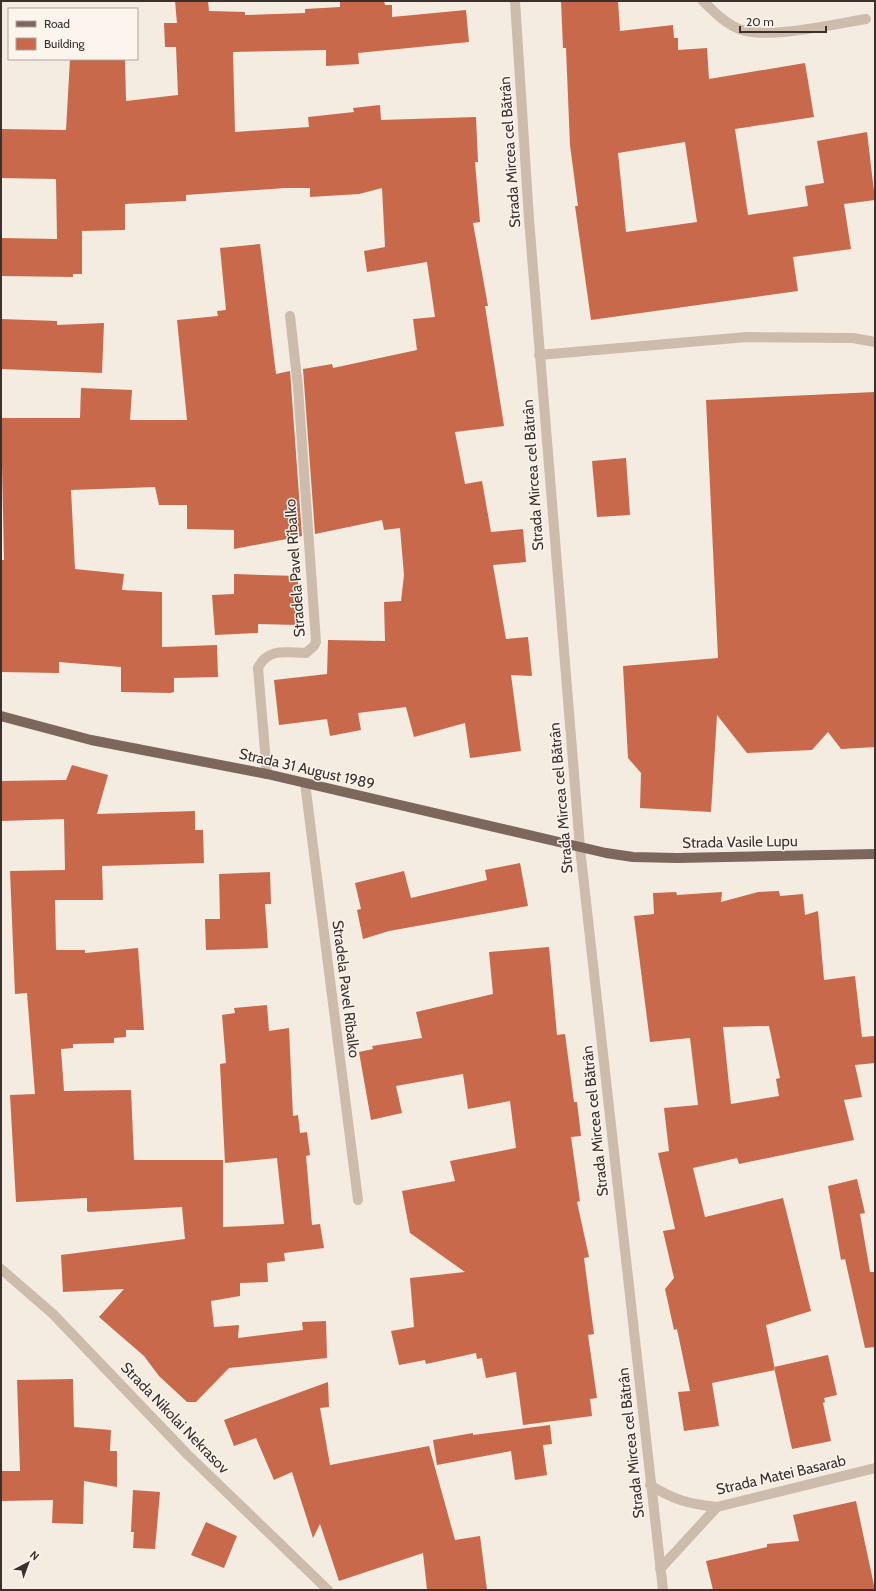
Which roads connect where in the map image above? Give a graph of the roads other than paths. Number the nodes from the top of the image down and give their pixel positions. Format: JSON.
{"nodes":[{"id":1,"x":515,"y":1,"type":"edge"},
{"id":2,"x":704,"y":1,"type":"edge"},
{"id":3,"x":866,"y":19,"type":"dead end"},
{"id":4,"x":290,"y":316,"type":"dead end"},
{"id":5,"x":875,"y":342,"type":"edge"},
{"id":6,"x":539,"y":355,"type":"junction"},
{"id":7,"x":1,"y":716,"type":"edge"},
{"id":8,"x":267,"y":774,"type":"junction"},
{"id":9,"x":305,"y":783,"type":"junction"},
{"id":10,"x":580,"y":848,"type":"junction"},
{"id":11,"x":606,"y":853,"type":"joint"},
{"id":12,"x":875,"y":854,"type":"edge"},
{"id":13,"x":358,"y":1200,"type":"dead end"},
{"id":14,"x":1,"y":1269,"type":"edge"},
{"id":15,"x":875,"y":1468,"type":"edge"},
{"id":16,"x":650,"y":1485,"type":"junction"},
{"id":17,"x":717,"y":1507,"type":"junction"},
{"id":18,"x":660,"y":1569,"type":"junction"},
{"id":19,"x":328,"y":1590,"type":"edge"},
{"id":20,"x":663,"y":1590,"type":"edge"}],
"edges":[{"from":1,"to":6,"type":"street","name":"Strada Mircea cel Bătrân"},
{"from":2,"to":3,"type":"street"},
{"from":4,"to":8,"type":"street","name":"Stradela Pavel Rîbalko"},
{"from":5,"to":6,"type":"street"},
{"from":6,"to":10,"type":"street","name":"Strada Mircea cel Bătrân"},
{"from":7,"to":8,"type":"main road","name":"Strada 31 August 1989"},
{"from":8,"to":9,"type":"main road","name":"Strada 31 August 1989"},
{"from":9,"to":10,"type":"main road","name":"Strada 31 August 1989"},
{"from":9,"to":13,"type":"street","name":"Stradela Pavel Rîbalko"},
{"from":10,"to":11,"type":"main road","name":"Strada 31 August 1989"},
{"from":10,"to":16,"type":"street","name":"Strada Mircea cel Bătrân"},
{"from":11,"to":12,"type":"main road","name":"Strada Vasile Lupu"},
{"from":14,"to":19,"type":"street","name":"Strada Nikolai Nekrasov"},
{"from":15,"to":17,"type":"street","name":"Strada Matei Basarab"},
{"from":16,"to":17,"type":"street","name":"Strada Matei Basarab"},
{"from":16,"to":18,"type":"street","name":"Strada Mircea cel Bătrân"},
{"from":17,"to":18,"type":"street"},
{"from":18,"to":20,"type":"street","name":"Strada Mircea cel Bătrân"}]}
